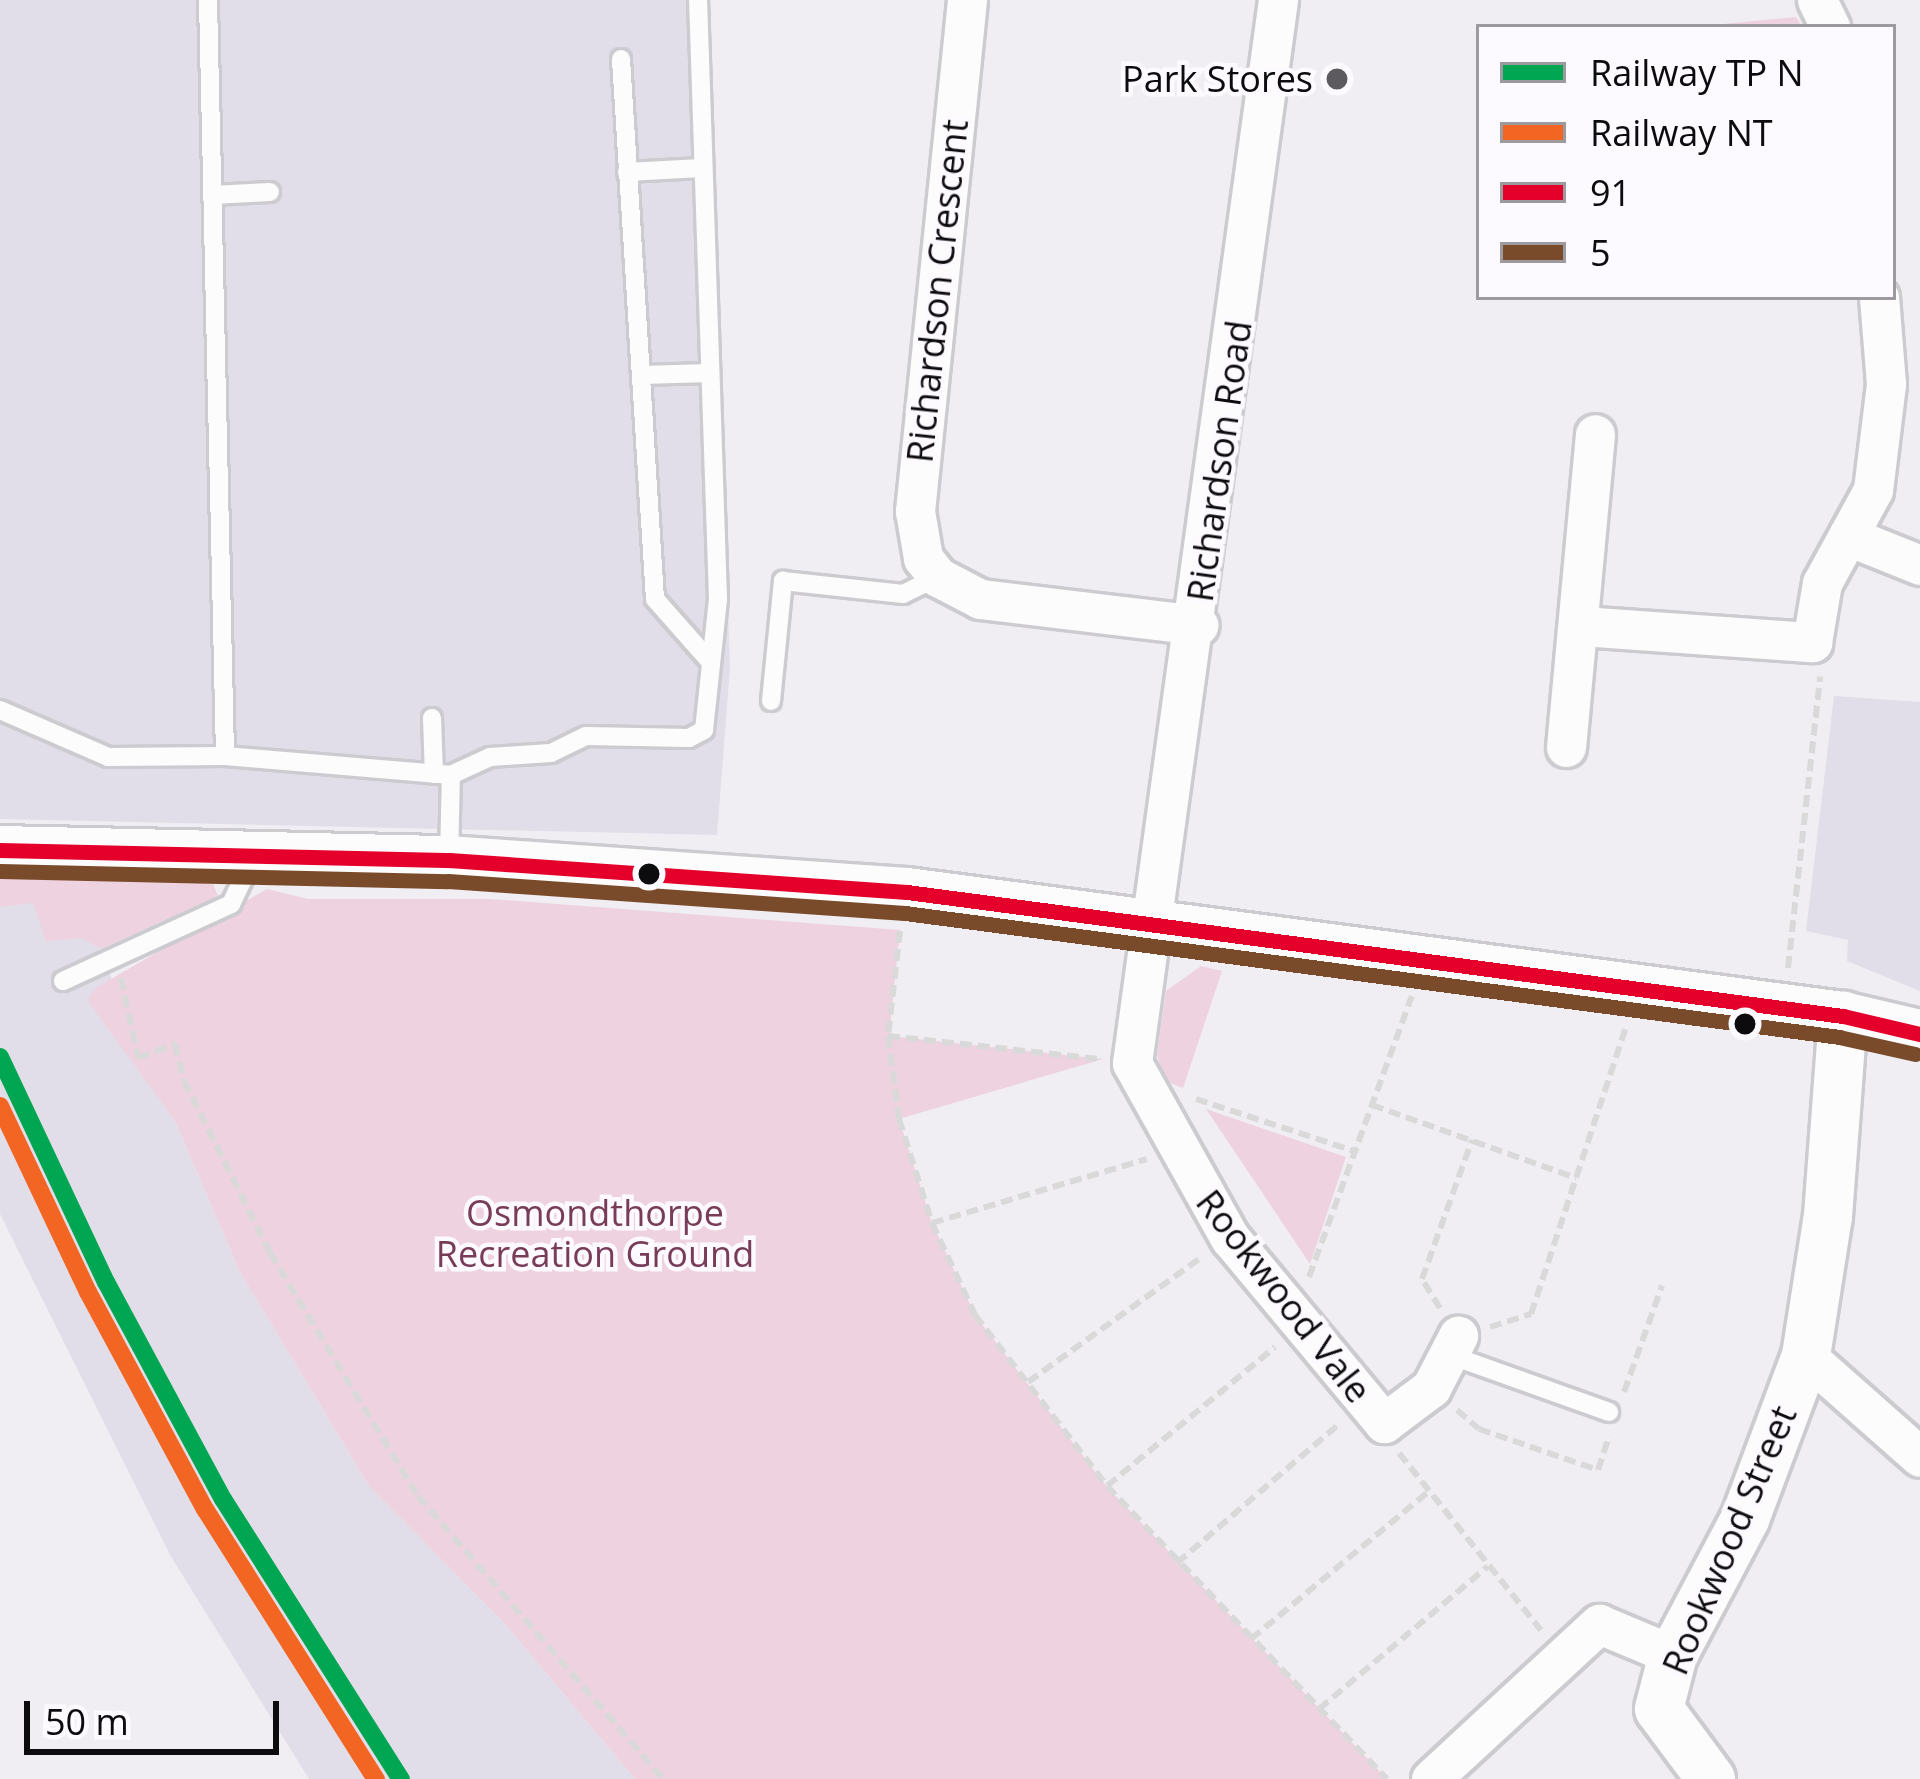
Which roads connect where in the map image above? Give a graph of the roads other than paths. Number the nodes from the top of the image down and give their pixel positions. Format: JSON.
{"nodes":[{"id":1,"x":208,"y":0,"type":"edge"},
{"id":2,"x":698,"y":0,"type":"edge"},
{"id":3,"x":967,"y":0,"type":"edge"},
{"id":4,"x":1278,"y":0,"type":"edge"},
{"id":5,"x":621,"y":59,"type":"dead end"},
{"id":6,"x":701,"y":168,"type":"junction"},
{"id":7,"x":627,"y":172,"type":"junction"},
{"id":8,"x":270,"y":192,"type":"dead end"},
{"id":9,"x":212,"y":195,"type":"junction"},
{"id":10,"x":1879,"y":300,"type":"edge"},
{"id":11,"x":709,"y":373,"type":"junction"},
{"id":12,"x":643,"y":375,"type":"junction"},
{"id":13,"x":1595,"y":434,"type":"dead end"},
{"id":14,"x":1849,"y":536,"type":"junction"},
{"id":15,"x":1920,"y":565,"type":"edge"},
{"id":16,"x":938,"y":577,"type":"junction"},
{"id":17,"x":1198,"y":625,"type":"junction"},
{"id":18,"x":1580,"y":626,"type":"junction"},
{"id":19,"x":706,"y":658,"type":"junction"},
{"id":20,"x":771,"y":701,"type":"dead end"},
{"id":21,"x":0,"y":710,"type":"edge"},
{"id":22,"x":432,"y":718,"type":"dead end"},
{"id":23,"x":1566,"y":747,"type":"dead end"},
{"id":24,"x":225,"y":756,"type":"junction"},
{"id":25,"x":443,"y":774,"type":"junction"},
{"id":26,"x":0,"y":850,"type":"edge"},
{"id":27,"x":254,"y":853,"type":"junction"},
{"id":28,"x":449,"y":860,"type":"junction"},
{"id":29,"x":1157,"y":922,"type":"junction"},
{"id":30,"x":63,"y":981,"type":"dead end"},
{"id":31,"x":1844,"y":1016,"type":"junction"},
{"id":32,"x":1920,"y":1034,"type":"edge"},
{"id":33,"x":1454,"y":1346,"type":"joint"},
{"id":34,"x":1806,"y":1356,"type":"junction"},
{"id":35,"x":1609,"y":1412,"type":"dead end"},
{"id":36,"x":1920,"y":1457,"type":"edge"},
{"id":37,"x":1673,"y":1655,"type":"junction"},
{"id":38,"x":1444,"y":1775,"type":"edge"},
{"id":39,"x":1711,"y":1779,"type":"edge"}],
"edges":[{"from":1,"to":9,"type":"lane"},
{"from":2,"to":6,"type":"lane"},
{"from":3,"to":16,"type":"street","name":"Richardson Crescent"},
{"from":4,"to":17,"type":"street","name":"Richardson Road"},
{"from":5,"to":7,"type":"lane"},
{"from":6,"to":7,"type":"lane"},
{"from":6,"to":11,"type":"lane"},
{"from":7,"to":12,"type":"lane"},
{"from":8,"to":9,"type":"lane"},
{"from":9,"to":24,"type":"lane"},
{"from":10,"to":14,"type":"street"},
{"from":11,"to":12,"type":"lane"},
{"from":11,"to":19,"type":"lane"},
{"from":12,"to":19,"type":"lane"},
{"from":13,"to":18,"type":"street"},
{"from":14,"to":15,"type":"street"},
{"from":14,"to":18,"type":"street"},
{"from":16,"to":17,"type":"street"},
{"from":16,"to":20,"type":"lane"},
{"from":17,"to":29,"type":"street","name":"Richardson Road"},
{"from":18,"to":23,"type":"street"},
{"from":19,"to":25,"type":"lane"},
{"from":21,"to":24,"type":"lane"},
{"from":22,"to":25,"type":"lane"},
{"from":24,"to":25,"type":"lane"},
{"from":25,"to":28,"type":"lane"},
{"from":26,"to":27,"type":"street"},
{"from":27,"to":28,"type":"street"},
{"from":27,"to":30,"type":"lane"},
{"from":28,"to":29,"type":"street"},
{"from":29,"to":31,"type":"street"},
{"from":29,"to":33,"type":"street","name":"Rookwood Vale"},
{"from":31,"to":32,"type":"street"},
{"from":31,"to":34,"type":"street","name":"Rookwood Street"},
{"from":33,"to":35,"type":"lane"},
{"from":34,"to":36,"type":"street"},
{"from":34,"to":37,"type":"street","name":"Rookwood Street"},
{"from":37,"to":38,"type":"street"},
{"from":37,"to":39,"type":"street","name":"Rookwood Street"}]}
